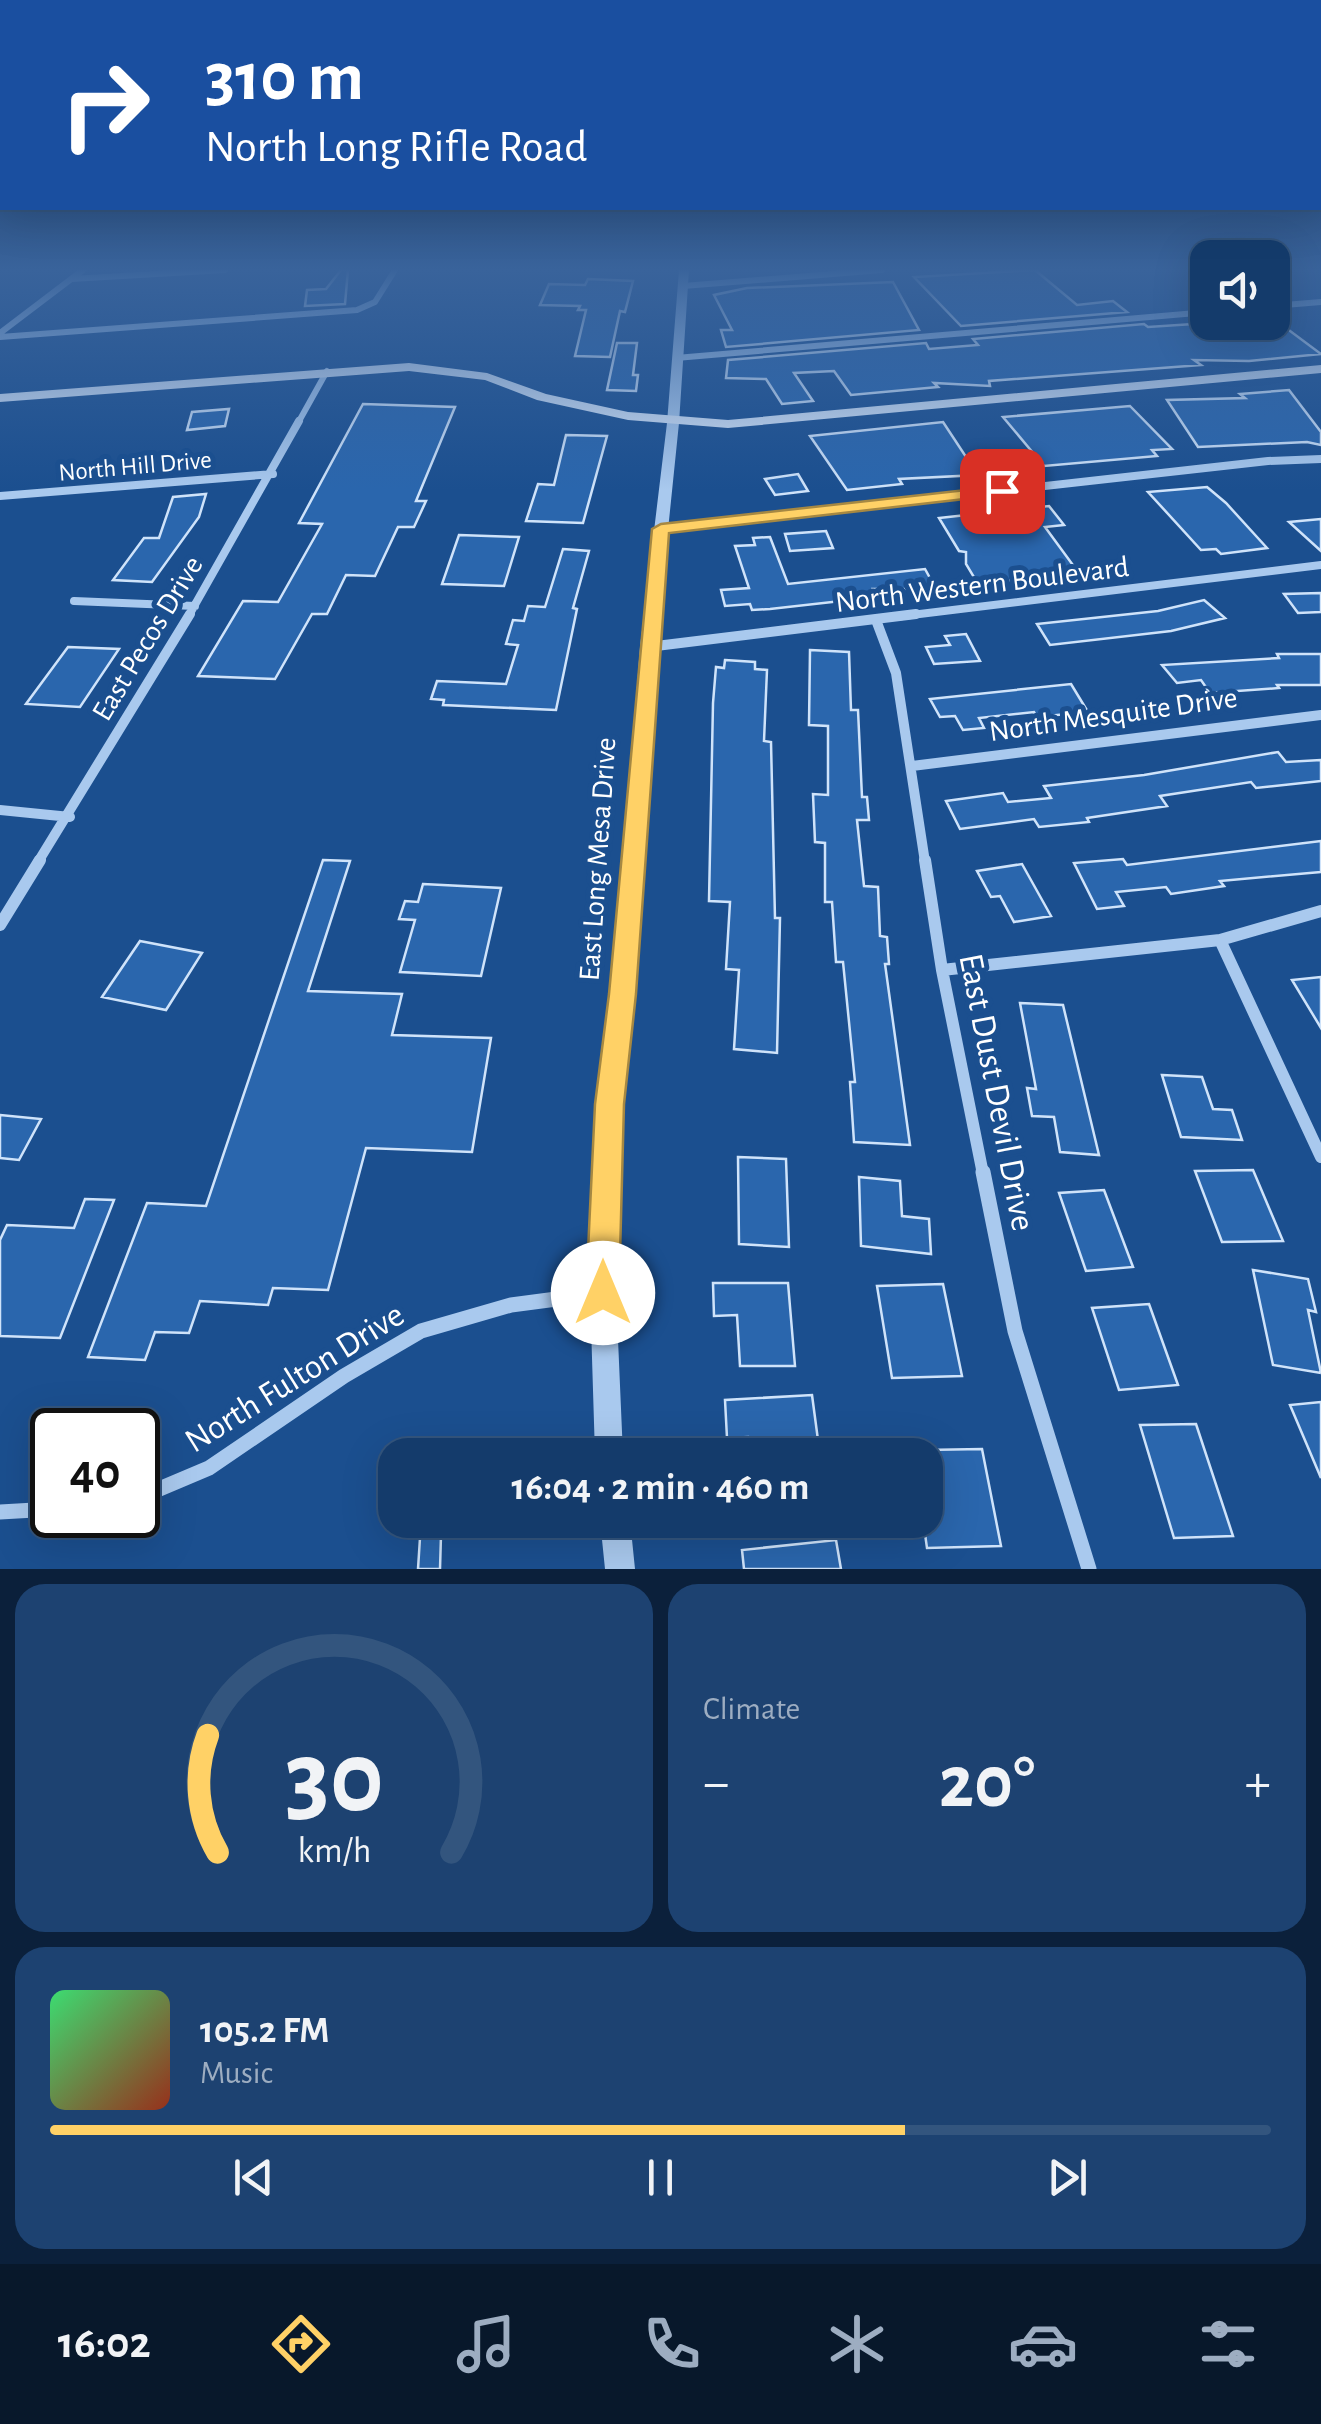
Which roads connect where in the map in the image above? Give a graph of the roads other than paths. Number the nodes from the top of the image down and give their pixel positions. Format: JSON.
{"nodes":[{"id":1,"x":677,"y":343,"type":"edge"},
{"id":2,"x":847,"y":343,"type":"edge"},
{"id":3,"x":676,"y":358,"type":"junction"},
{"id":4,"x":1321,"y":370,"type":"edge"},
{"id":5,"x":328,"y":371,"type":"junction"},
{"id":6,"x":0,"y":398,"type":"edge"},
{"id":7,"x":673,"y":422,"type":"junction"},
{"id":8,"x":1321,"y":460,"type":"edge"},
{"id":9,"x":273,"y":474,"type":"junction"},
{"id":10,"x":0,"y":496,"type":"edge"},
{"id":11,"x":661,"y":529,"type":"junction"},
{"id":12,"x":1321,"y":565,"type":"edge"},
{"id":13,"x":74,"y":601,"type":"dead end"},
{"id":14,"x":195,"y":606,"type":"junction"},
{"id":15,"x":876,"y":620,"type":"junction"},
{"id":16,"x":648,"y":647,"type":"junction"},
{"id":17,"x":1321,"y":715,"type":"edge"},
{"id":18,"x":912,"y":766,"type":"junction"},
{"id":19,"x":0,"y":810,"type":"edge"},
{"id":20,"x":70,"y":817,"type":"junction"},
{"id":21,"x":1321,"y":911,"type":"edge"},
{"id":22,"x":0,"y":925,"type":"edge"},
{"id":23,"x":1220,"y":940,"type":"junction"},
{"id":24,"x":942,"y":970,"type":"junction"},
{"id":25,"x":1321,"y":1157,"type":"edge"},
{"id":26,"x":603,"y":1293,"type":"junction"},
{"id":27,"x":608,"y":1438,"type":"edge"},
{"id":28,"x":160,"y":1489,"type":"edge"},
{"id":29,"x":30,"y":1510,"type":"edge"},
{"id":30,"x":0,"y":1512,"type":"edge"},
{"id":31,"x":617,"y":1538,"type":"edge"},
{"id":32,"x":620,"y":1569,"type":"edge"},
{"id":33,"x":1088,"y":1569,"type":"edge"}],
"edges":[{"from":1,"to":3,"type":"street","name":"East Long Mesa Drive"},
{"from":2,"to":3,"type":"street"},
{"from":3,"to":7,"type":"street","name":"East Long Mesa Drive"},
{"from":4,"to":7,"type":"main road"},
{"from":5,"to":6,"type":"main road"},
{"from":5,"to":7,"type":"main road"},
{"from":5,"to":9,"type":"street","name":"East Pecos Drive"},
{"from":7,"to":11,"type":"street","name":"East Long Mesa Drive"},
{"from":8,"to":11,"type":"street"},
{"from":9,"to":10,"type":"street","name":"North Hill Drive"},
{"from":9,"to":14,"type":"street","name":"East Pecos Drive"},
{"from":11,"to":16,"type":"street","name":"East Long Mesa Drive"},
{"from":12,"to":15,"type":"street","name":"North Western Boulevard"},
{"from":13,"to":14,"type":"street"},
{"from":14,"to":20,"type":"street","name":"East Pecos Drive"},
{"from":15,"to":16,"type":"street","name":"North Western Boulevard"},
{"from":15,"to":18,"type":"street","name":"East Dust Devil Drive"},
{"from":16,"to":26,"type":"street","name":"East Long Mesa Drive"},
{"from":17,"to":18,"type":"street","name":"North Mesquite Drive"},
{"from":18,"to":24,"type":"street","name":"East Dust Devil Drive"},
{"from":19,"to":20,"type":"street"},
{"from":20,"to":22,"type":"street","name":"East Pecos Drive"},
{"from":21,"to":23,"type":"street"},
{"from":23,"to":24,"type":"street"},
{"from":23,"to":25,"type":"street"},
{"from":24,"to":33,"type":"street","name":"East Dust Devil Drive"},
{"from":26,"to":27,"type":"street","name":"East Long Mesa Drive"},
{"from":26,"to":28,"type":"street","name":"North Fulton Drive"},
{"from":29,"to":30,"type":"street"},
{"from":31,"to":32,"type":"street"}]}
